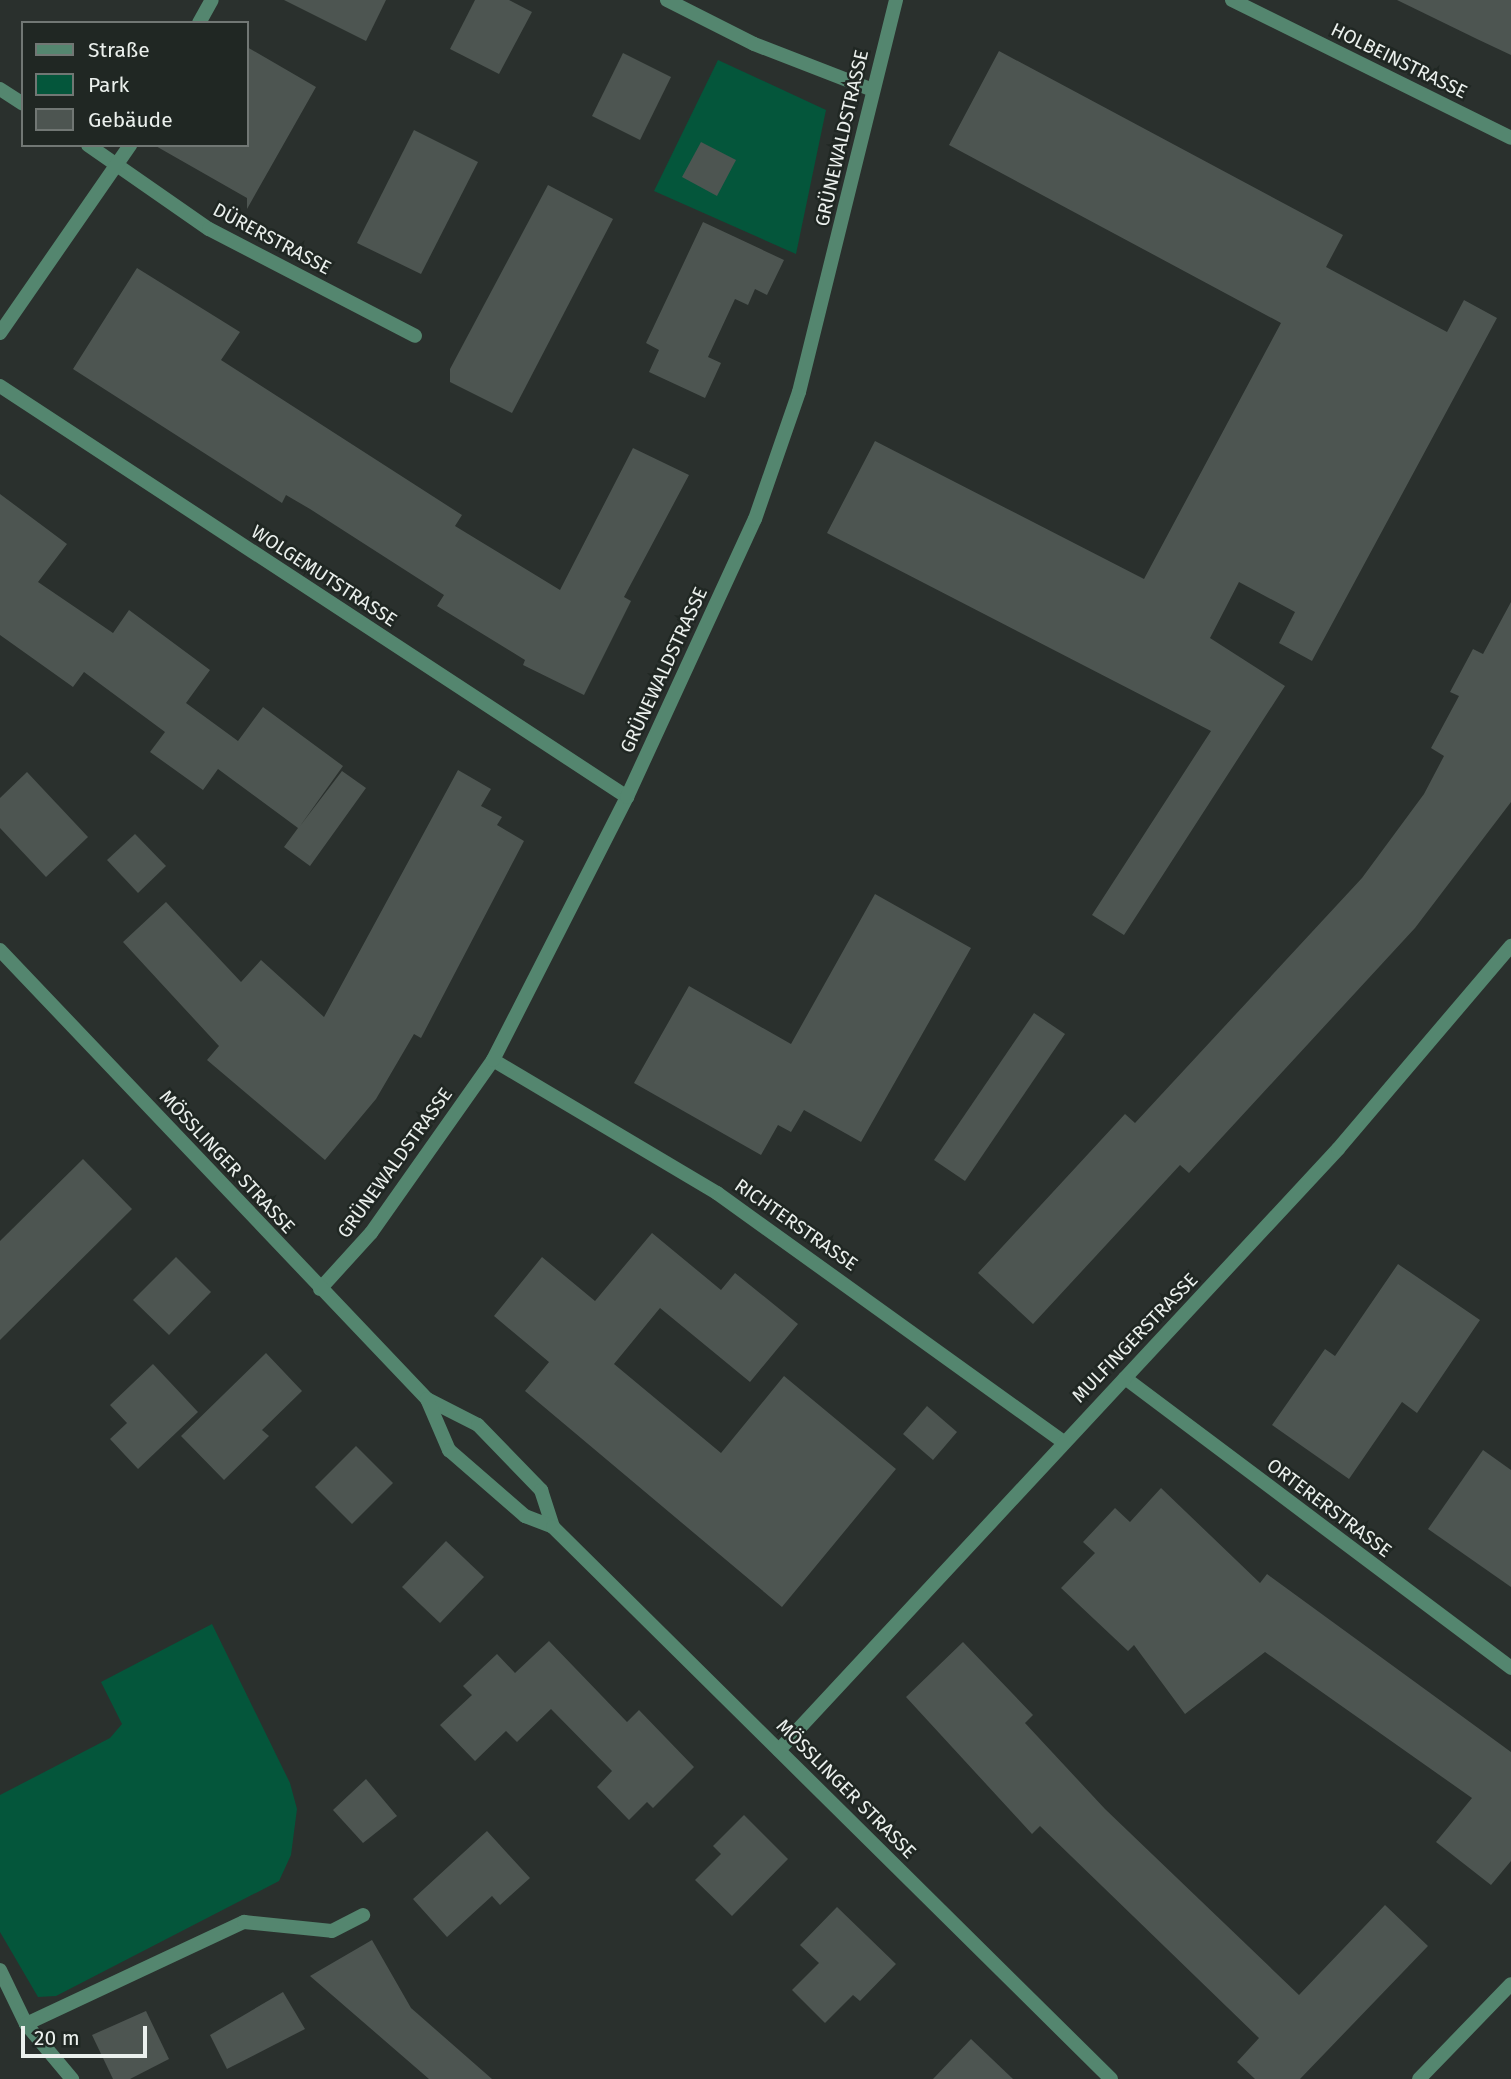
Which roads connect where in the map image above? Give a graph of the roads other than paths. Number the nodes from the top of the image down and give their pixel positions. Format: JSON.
{"nodes":[{"id":1,"x":212,"y":0,"type":"edge"},
{"id":2,"x":667,"y":0,"type":"edge"},
{"id":3,"x":895,"y":0,"type":"edge"},
{"id":4,"x":1232,"y":0,"type":"edge"},
{"id":5,"x":200,"y":21,"type":"edge"},
{"id":6,"x":0,"y":89,"type":"edge"},
{"id":7,"x":870,"y":89,"type":"junction"},
{"id":8,"x":21,"y":103,"type":"edge"},
{"id":9,"x":1511,"y":138,"type":"edge"},
{"id":10,"x":91,"y":147,"type":"edge"},
{"id":11,"x":129,"y":147,"type":"edge"},
{"id":12,"x":118,"y":165,"type":"junction"},
{"id":13,"x":0,"y":332,"type":"edge"},
{"id":14,"x":415,"y":336,"type":"dead end"},
{"id":15,"x":0,"y":386,"type":"edge"},
{"id":16,"x":627,"y":797,"type":"junction"},
{"id":17,"x":1511,"y":946,"type":"edge"},
{"id":18,"x":0,"y":950,"type":"edge"},
{"id":19,"x":493,"y":1060,"type":"junction"},
{"id":20,"x":320,"y":1289,"type":"junction"},
{"id":21,"x":1125,"y":1378,"type":"junction"},
{"id":22,"x":427,"y":1399,"type":"junction"},
{"id":23,"x":1062,"y":1441,"type":"junction"},
{"id":24,"x":553,"y":1527,"type":"junction"},
{"id":25,"x":1511,"y":1668,"type":"edge"},
{"id":26,"x":779,"y":1750,"type":"junction"},
{"id":27,"x":363,"y":1915,"type":"dead end"},
{"id":28,"x":0,"y":1970,"type":"edge"},
{"id":29,"x":1511,"y":1984,"type":"edge"},
{"id":30,"x":26,"y":2024,"type":"junction"},
{"id":31,"x":72,"y":2079,"type":"edge"},
{"id":32,"x":1111,"y":2079,"type":"edge"},
{"id":33,"x":1419,"y":2079,"type":"edge"}],
"edges":[{"from":1,"to":5,"type":"street"},
{"from":2,"to":7,"type":"street"},
{"from":3,"to":7,"type":"street","name":"GRÜNEWALDSTRASSE"},
{"from":4,"to":9,"type":"street","name":"HOLBEINSTRASSE"},
{"from":6,"to":8,"type":"street"},
{"from":7,"to":16,"type":"street","name":"GRÜNEWALDSTRASSE"},
{"from":10,"to":12,"type":"street","name":"DÜRERSTRASSE"},
{"from":11,"to":12,"type":"street"},
{"from":12,"to":13,"type":"street"},
{"from":12,"to":14,"type":"street","name":"DÜRERSTRASSE"},
{"from":15,"to":16,"type":"street","name":"WOLGEMUTSTRASSE"},
{"from":16,"to":19,"type":"street","name":"GRÜNEWALDSTRASSE"},
{"from":17,"to":21,"type":"street","name":"MULFINGERSTRASSE"},
{"from":18,"to":20,"type":"street","name":"MÖSSLINGER STRASSE"},
{"from":19,"to":20,"type":"street","name":"GRÜNEWALDSTRASSE"},
{"from":19,"to":23,"type":"street","name":"RICHTERSTRASSE"},
{"from":20,"to":22,"type":"street","name":"MÖSSLINGER STRASSE"},
{"from":21,"to":23,"type":"street","name":"MULFINGERSTRASSE"},
{"from":21,"to":25,"type":"street","name":"ORTERERSTRASSE"},
{"from":22,"to":24,"type":"street","name":"MÖSSLINGER STRASSE"},
{"from":22,"to":24,"type":"street","name":"MÖSSLINGER STRASSE"},
{"from":23,"to":26,"type":"street","name":"MULFINGERSTRASSE"},
{"from":24,"to":26,"type":"street","name":"MÖSSLINGER STRASSE"},
{"from":26,"to":32,"type":"street","name":"MÖSSLINGER STRASSE"},
{"from":27,"to":30,"type":"street"},
{"from":28,"to":30,"type":"street"},
{"from":29,"to":33,"type":"street"},
{"from":30,"to":31,"type":"street"}]}
